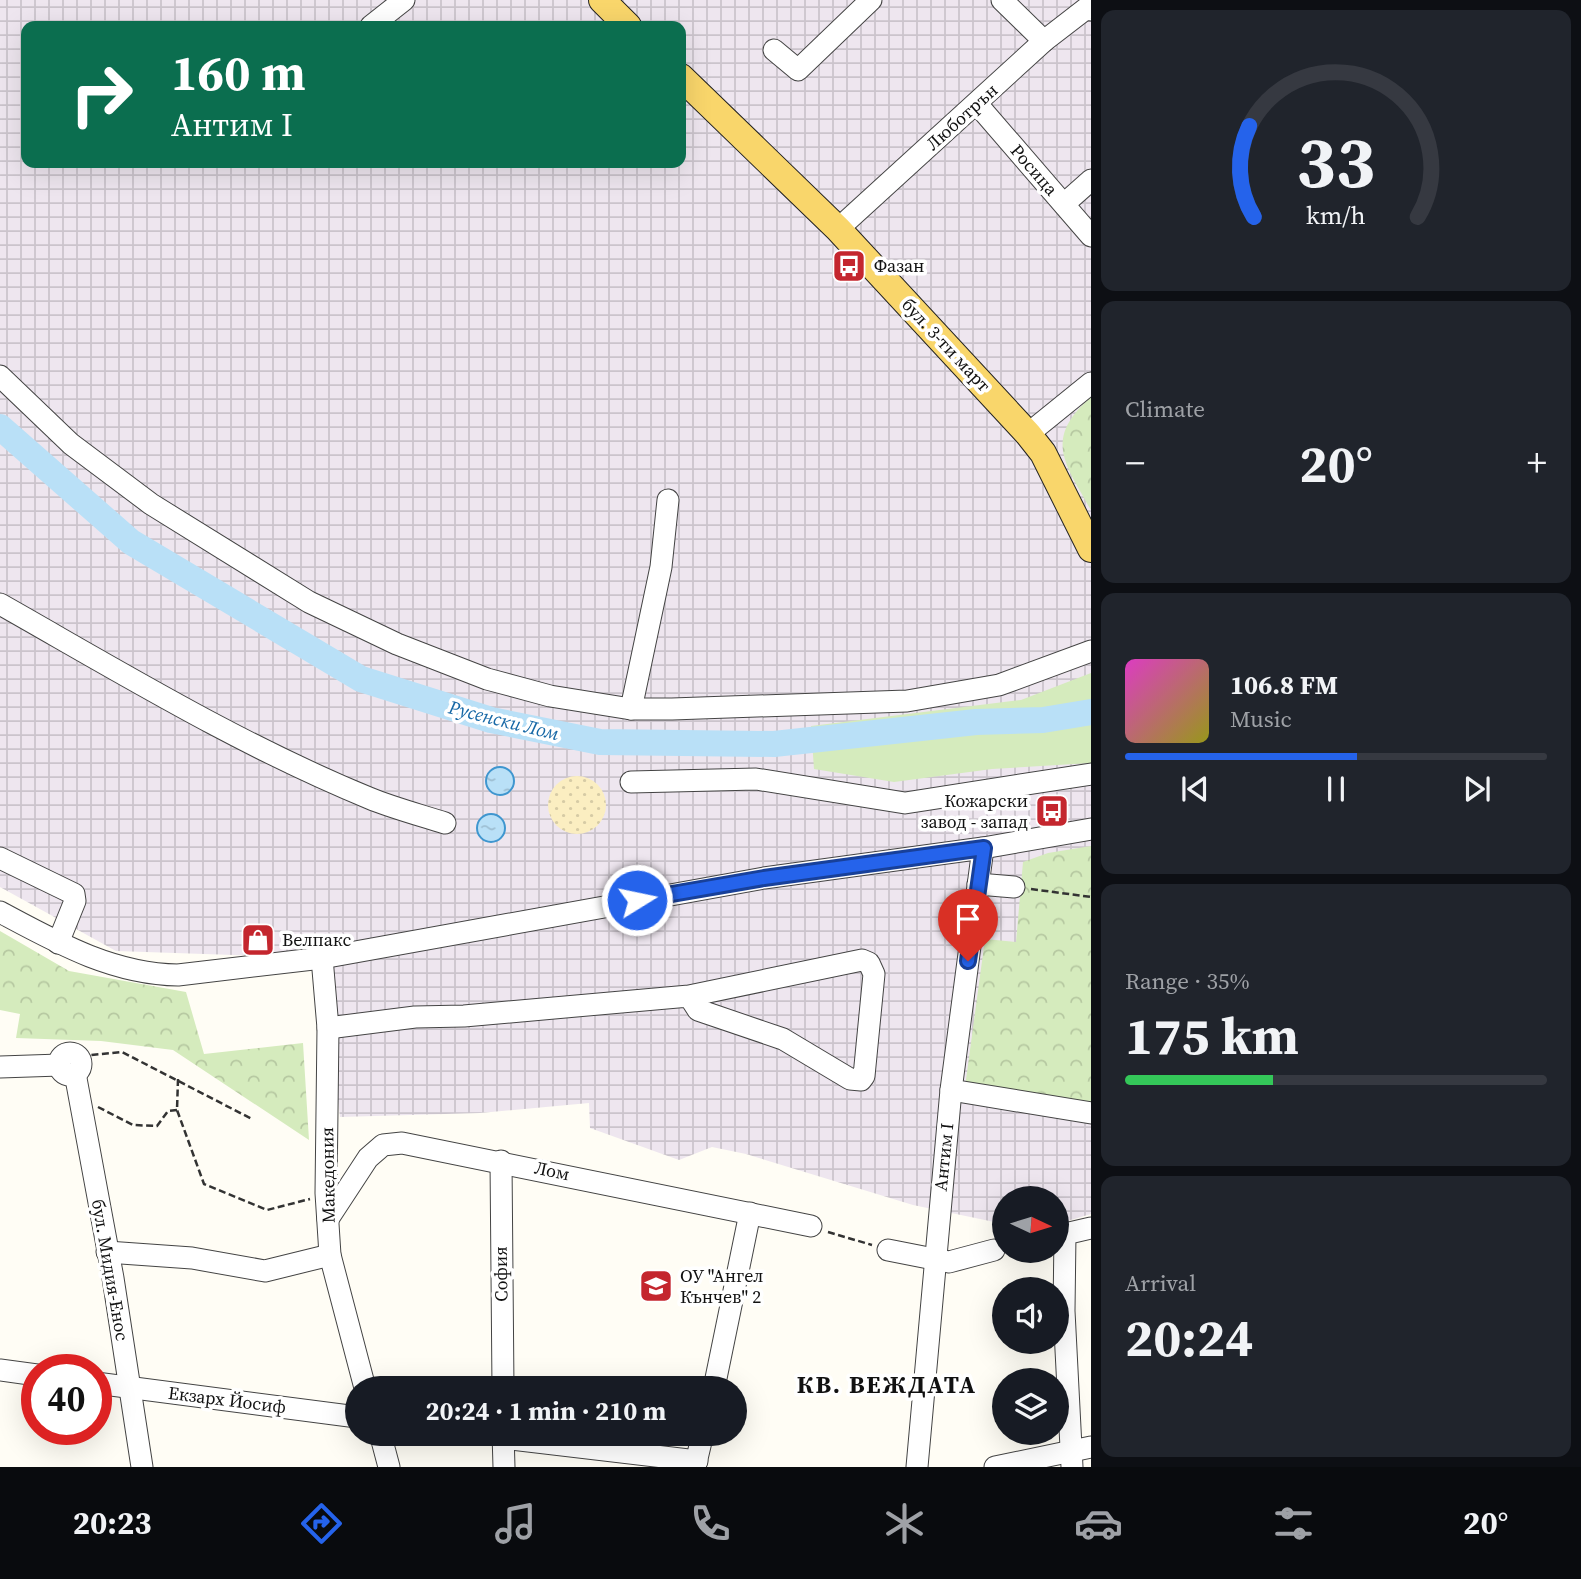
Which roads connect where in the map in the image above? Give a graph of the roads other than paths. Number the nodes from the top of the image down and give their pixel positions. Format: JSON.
{"nodes":[{"id":1,"x":404,"y":0,"type":"edge"},
{"id":2,"x":602,"y":0,"type":"edge"},
{"id":3,"x":871,"y":0,"type":"edge"},
{"id":4,"x":1002,"y":0,"type":"edge"},
{"id":5,"x":1090,"y":8,"type":"edge"},
{"id":6,"x":377,"y":21,"type":"edge"},
{"id":7,"x":623,"y":21,"type":"edge"},
{"id":8,"x":1044,"y":41,"type":"junction"},
{"id":9,"x":774,"y":50,"type":"dead end"},
{"id":10,"x":686,"y":83,"type":"edge"},
{"id":11,"x":977,"y":104,"type":"junction"},
{"id":12,"x":1091,"y":180,"type":"edge"},
{"id":13,"x":1064,"y":204,"type":"junction"},
{"id":14,"x":838,"y":229,"type":"junction"},
{"id":15,"x":1091,"y":236,"type":"edge"},
{"id":16,"x":0,"y":376,"type":"edge"},
{"id":17,"x":1091,"y":383,"type":"edge"},
{"id":18,"x":1028,"y":434,"type":"junction"},
{"id":19,"x":668,"y":500,"type":"dead end"},
{"id":20,"x":1091,"y":549,"type":"edge"},
{"id":21,"x":0,"y":604,"type":"edge"},
{"id":22,"x":1091,"y":651,"type":"edge"},
{"id":23,"x":631,"y":709,"type":"junction"},
{"id":24,"x":1091,"y":774,"type":"edge"},
{"id":25,"x":631,"y":782,"type":"dead end"},
{"id":26,"x":445,"y":822,"type":"dead end"},
{"id":27,"x":1091,"y":829,"type":"edge"},
{"id":28,"x":984,"y":848,"type":"junction"},
{"id":29,"x":0,"y":858,"type":"edge"},
{"id":30,"x":978,"y":884,"type":"junction"},
{"id":31,"x":1014,"y":887,"type":"road end"},
{"id":32,"x":0,"y":912,"type":"edge"},
{"id":33,"x":58,"y":943,"type":"junction"},
{"id":34,"x":321,"y":958,"type":"junction"},
{"id":35,"x":689,"y":996,"type":"junction"},
{"id":36,"x":328,"y":1028,"type":"junction"},
{"id":37,"x":0,"y":1067,"type":"edge"},
{"id":38,"x":951,"y":1090,"type":"junction"},
{"id":39,"x":1091,"y":1113,"type":"edge"},
{"id":40,"x":501,"y":1161,"type":"junction"},
{"id":41,"x":750,"y":1213,"type":"junction"},
{"id":42,"x":328,"y":1219,"type":"junction"},
{"id":43,"x":811,"y":1226,"type":"road end"},
{"id":44,"x":1091,"y":1228,"type":"edge"},
{"id":45,"x":888,"y":1251,"type":"road end"},
{"id":46,"x":992,"y":1251,"type":"edge"},
{"id":47,"x":107,"y":1252,"type":"junction"},
{"id":48,"x":330,"y":1255,"type":"junction"},
{"id":49,"x":935,"y":1260,"type":"junction"},
{"id":50,"x":0,"y":1370,"type":"edge"},
{"id":51,"x":21,"y":1373,"type":"edge"},
{"id":52,"x":362,"y":1376,"type":"edge"},
{"id":53,"x":503,"y":1376,"type":"edge"},
{"id":54,"x":716,"y":1376,"type":"edge"},
{"id":55,"x":112,"y":1385,"type":"edge"},
{"id":56,"x":131,"y":1388,"type":"junction"},
{"id":57,"x":345,"y":1415,"type":"edge"},
{"id":58,"x":383,"y":1446,"type":"edge"},
{"id":59,"x":503,"y":1446,"type":"edge"},
{"id":60,"x":576,"y":1446,"type":"edge"},
{"id":61,"x":700,"y":1446,"type":"edge"},
{"id":62,"x":1078,"y":1455,"type":"edge"},
{"id":63,"x":696,"y":1464,"type":"edge"},
{"id":64,"x":142,"y":1467,"type":"edge"},
{"id":65,"x":389,"y":1467,"type":"edge"},
{"id":66,"x":504,"y":1467,"type":"edge"},
{"id":67,"x":916,"y":1467,"type":"edge"},
{"id":68,"x":996,"y":1467,"type":"edge"}],
"edges":[{"from":1,"to":6,"type":"street"},
{"from":2,"to":7,"type":"main road"},
{"from":3,"to":9,"type":"street"},
{"from":4,"to":8,"type":"street"},
{"from":5,"to":8,"type":"street","name":"Люботрън"},
{"from":8,"to":11,"type":"street","name":"Люботрън"},
{"from":10,"to":14,"type":"main road","name":"бул. 3-ти март"},
{"from":11,"to":13,"type":"street","name":"Росица"},
{"from":11,"to":14,"type":"street","name":"Люботрън"},
{"from":12,"to":13,"type":"street"},
{"from":13,"to":15,"type":"street","name":"Росица"},
{"from":14,"to":18,"type":"main road","name":"бул. 3-ти март"},
{"from":16,"to":23,"type":"street"},
{"from":17,"to":18,"type":"street"},
{"from":18,"to":20,"type":"main road","name":"бул. 3-ти март"},
{"from":19,"to":23,"type":"street"},
{"from":21,"to":26,"type":"street"},
{"from":22,"to":23,"type":"street"},
{"from":24,"to":25,"type":"street"},
{"from":27,"to":28,"type":"street"},
{"from":28,"to":30,"type":"street","name":"Антим I"},
{"from":28,"to":34,"type":"street"},
{"from":29,"to":33,"type":"street"},
{"from":30,"to":31,"type":"street"},
{"from":30,"to":38,"type":"street","name":"Антим I"},
{"from":32,"to":33,"type":"street"},
{"from":33,"to":34,"type":"street"},
{"from":34,"to":36,"type":"street","name":"Македония"},
{"from":35,"to":35,"type":"street"},
{"from":35,"to":36,"type":"street"},
{"from":36,"to":42,"type":"street","name":"Македония"},
{"from":37,"to":47,"type":"street","name":"бул. Мидия-Енос"},
{"from":38,"to":39,"type":"street"},
{"from":38,"to":49,"type":"street","name":"Антим I"},
{"from":40,"to":41,"type":"street","name":"Лом"},
{"from":40,"to":42,"type":"street","name":"Лом"},
{"from":40,"to":53,"type":"street","name":"София"},
{"from":41,"to":43,"type":"street","name":"Лом"},
{"from":41,"to":54,"type":"street"},
{"from":42,"to":48,"type":"street","name":"Македония"},
{"from":44,"to":62,"type":"street"},
{"from":45,"to":49,"type":"street"},
{"from":46,"to":49,"type":"street"},
{"from":47,"to":48,"type":"street"},
{"from":47,"to":56,"type":"street","name":"бул. Мидия-Енос"},
{"from":48,"to":52,"type":"street","name":"Македония"},
{"from":49,"to":67,"type":"street","name":"Антим I"},
{"from":50,"to":51,"type":"street"},
{"from":55,"to":56,"type":"street","name":"Екзарх Йосиф"},
{"from":56,"to":57,"type":"street","name":"Екзарх Йосиф"},
{"from":56,"to":64,"type":"street","name":"бул. Мидия-Енос"},
{"from":58,"to":65,"type":"street"},
{"from":59,"to":66,"type":"street"},
{"from":60,"to":63,"type":"street"},
{"from":61,"to":63,"type":"street"},
{"from":62,"to":68,"type":"street"}]}
